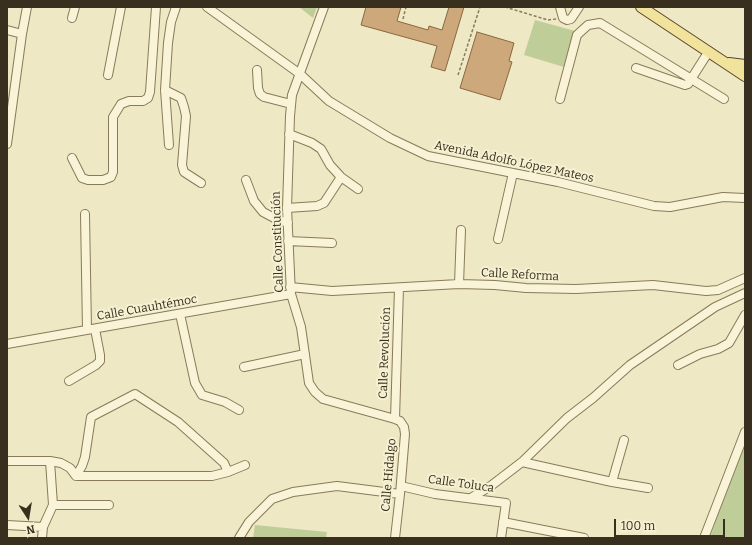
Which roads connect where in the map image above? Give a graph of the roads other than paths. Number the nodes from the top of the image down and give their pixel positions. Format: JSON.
{"nodes":[{"id":1,"x":28,"y":7,"type":"edge"},
{"id":2,"x":75,"y":7,"type":"edge"},
{"id":3,"x":121,"y":7,"type":"edge"},
{"id":4,"x":156,"y":7,"type":"edge"},
{"id":5,"x":176,"y":7,"type":"edge"},
{"id":6,"x":207,"y":7,"type":"edge"},
{"id":7,"x":324,"y":7,"type":"edge"},
{"id":8,"x":560,"y":7,"type":"edge"},
{"id":9,"x":579,"y":7,"type":"edge"},
{"id":10,"x":646,"y":8,"type":"edge"},
{"id":11,"x":72,"y":18,"type":"dead end"},
{"id":12,"x":7,"y":30,"type":"edge"},
{"id":13,"x":22,"y":34,"type":"junction"},
{"id":14,"x":709,"y":51,"type":"junction"},
{"id":15,"x":725,"y":62,"type":"junction"},
{"id":16,"x":745,"y":65,"type":"edge"},
{"id":17,"x":636,"y":68,"type":"dead end"},
{"id":18,"x":257,"y":70,"type":"dead end"},
{"id":19,"x":300,"y":74,"type":"junction"},
{"id":20,"x":108,"y":75,"type":"dead end"},
{"id":21,"x":745,"y":76,"type":"edge"},
{"id":22,"x":692,"y":78,"type":"junction"},
{"id":23,"x":165,"y":90,"type":"junction"},
{"id":24,"x":560,"y":99,"type":"dead end"},
{"id":25,"x":724,"y":99,"type":"dead end"},
{"id":26,"x":291,"y":104,"type":"junction"},
{"id":27,"x":289,"y":134,"type":"junction"},
{"id":28,"x":7,"y":144,"type":"edge"},
{"id":29,"x":169,"y":145,"type":"dead end"},
{"id":30,"x":72,"y":158,"type":"dead end"},
{"id":31,"x":513,"y":173,"type":"junction"},
{"id":32,"x":341,"y":177,"type":"junction"},
{"id":33,"x":246,"y":180,"type":"dead end"},
{"id":34,"x":201,"y":183,"type":"dead end"},
{"id":35,"x":358,"y":188,"type":"dead end"},
{"id":36,"x":745,"y":198,"type":"edge"},
{"id":37,"x":287,"y":208,"type":"junction"},
{"id":38,"x":85,"y":214,"type":"dead end"},
{"id":39,"x":288,"y":223,"type":"junction"},
{"id":40,"x":461,"y":230,"type":"dead end"},
{"id":41,"x":498,"y":239,"type":"dead end"},
{"id":42,"x":288,"y":241,"type":"junction"},
{"id":43,"x":332,"y":243,"type":"dead end"},
{"id":44,"x":745,"y":278,"type":"edge"},
{"id":45,"x":459,"y":284,"type":"junction"},
{"id":46,"x":399,"y":288,"type":"junction"},
{"id":47,"x":291,"y":291,"type":"junction"},
{"id":48,"x":745,"y":293,"type":"edge"},
{"id":49,"x":180,"y":314,"type":"junction"},
{"id":50,"x":745,"y":315,"type":"edge"},
{"id":51,"x":91,"y":330,"type":"junction"},
{"id":52,"x":7,"y":344,"type":"edge"},
{"id":53,"x":305,"y":354,"type":"junction"},
{"id":54,"x":678,"y":365,"type":"dead end"},
{"id":55,"x":244,"y":367,"type":"dead end"},
{"id":56,"x":68,"y":381,"type":"dead end"},
{"id":57,"x":239,"y":410,"type":"dead end"},
{"id":58,"x":395,"y":419,"type":"junction"},
{"id":59,"x":745,"y":432,"type":"edge"},
{"id":60,"x":624,"y":440,"type":"dead end"},
{"id":61,"x":7,"y":461,"type":"edge"},
{"id":62,"x":50,"y":461,"type":"junction"},
{"id":63,"x":522,"y":462,"type":"junction"},
{"id":64,"x":245,"y":465,"type":"dead end"},
{"id":65,"x":228,"y":472,"type":"junction"},
{"id":66,"x":76,"y":476,"type":"junction"},
{"id":67,"x":612,"y":482,"type":"junction"},
{"id":68,"x":648,"y":488,"type":"dead end"},
{"id":69,"x":401,"y":490,"type":"junction"},
{"id":70,"x":471,"y":498,"type":"junction"},
{"id":71,"x":53,"y":505,"type":"junction"},
{"id":72,"x":109,"y":505,"type":"dead end"},
{"id":73,"x":503,"y":522,"type":"junction"},
{"id":74,"x":7,"y":525,"type":"edge"},
{"id":75,"x":43,"y":527,"type":"junction"},
{"id":76,"x":42,"y":538,"type":"edge"},
{"id":77,"x":239,"y":538,"type":"edge"},
{"id":78,"x":395,"y":538,"type":"edge"},
{"id":79,"x":501,"y":538,"type":"edge"},
{"id":80,"x":584,"y":538,"type":"edge"},
{"id":81,"x":704,"y":538,"type":"edge"}],
"edges":[{"from":1,"to":13,"type":"street"},
{"from":2,"to":11,"type":"street"},
{"from":3,"to":20,"type":"street"},
{"from":4,"to":30,"type":"street"},
{"from":5,"to":23,"type":"street"},
{"from":6,"to":19,"type":"street","name":"Avenida Adolfo López Mateos"},
{"from":7,"to":19,"type":"street","name":"Calle Constitución"},
{"from":8,"to":9,"type":"street"},
{"from":10,"to":14,"type":"main road"},
{"from":12,"to":13,"type":"street"},
{"from":13,"to":28,"type":"street"},
{"from":14,"to":15,"type":"main road"},
{"from":14,"to":22,"type":"street"},
{"from":15,"to":16,"type":"main road"},
{"from":15,"to":21,"type":"main road"},
{"from":17,"to":22,"type":"street"},
{"from":18,"to":26,"type":"street"},
{"from":19,"to":26,"type":"street","name":"Calle Constitución"},
{"from":19,"to":31,"type":"street","name":"Avenida Adolfo López Mateos"},
{"from":22,"to":24,"type":"street"},
{"from":22,"to":25,"type":"street"},
{"from":23,"to":29,"type":"street"},
{"from":23,"to":34,"type":"street"},
{"from":26,"to":27,"type":"street","name":"Calle Constitución"},
{"from":27,"to":32,"type":"street"},
{"from":27,"to":37,"type":"street","name":"Calle Constitución"},
{"from":31,"to":36,"type":"street","name":"Avenida Adolfo López Mateos"},
{"from":31,"to":41,"type":"street"},
{"from":32,"to":35,"type":"street"},
{"from":32,"to":37,"type":"street"},
{"from":33,"to":39,"type":"street"},
{"from":37,"to":39,"type":"street","name":"Calle Constitución"},
{"from":38,"to":51,"type":"street"},
{"from":39,"to":42,"type":"street","name":"Calle Constitución"},
{"from":40,"to":45,"type":"street"},
{"from":42,"to":43,"type":"street"},
{"from":42,"to":47,"type":"street","name":"Calle Constitución"},
{"from":44,"to":45,"type":"street","name":"Calle Reforma"},
{"from":45,"to":46,"type":"street","name":"Calle Reforma"},
{"from":46,"to":47,"type":"street","name":"Calle Reforma"},
{"from":46,"to":58,"type":"street","name":"Calle Revolución"},
{"from":47,"to":49,"type":"street","name":"Calle Cuauhtémoc"},
{"from":47,"to":53,"type":"street","name":"Calle Constitución"},
{"from":48,"to":63,"type":"street"},
{"from":49,"to":51,"type":"street","name":"Calle Cuauhtémoc"},
{"from":49,"to":57,"type":"street"},
{"from":50,"to":54,"type":"street"},
{"from":51,"to":52,"type":"street","name":"Calle Cuauhtémoc"},
{"from":51,"to":56,"type":"street"},
{"from":53,"to":55,"type":"street"},
{"from":53,"to":58,"type":"street","name":"Calle Constitución"},
{"from":58,"to":69,"type":"street","name":"Calle Hidalgo"},
{"from":59,"to":81,"type":"street"},
{"from":60,"to":67,"type":"street"},
{"from":61,"to":62,"type":"street"},
{"from":62,"to":66,"type":"street"},
{"from":62,"to":71,"type":"street"},
{"from":63,"to":67,"type":"street"},
{"from":63,"to":70,"type":"street"},
{"from":64,"to":65,"type":"street"},
{"from":65,"to":66,"type":"street"},
{"from":65,"to":66,"type":"street"},
{"from":67,"to":68,"type":"street"},
{"from":69,"to":70,"type":"street","name":"Calle Toluca"},
{"from":69,"to":77,"type":"street","name":"Calle Toluca"},
{"from":69,"to":78,"type":"street","name":"Calle Hidalgo"},
{"from":70,"to":73,"type":"street","name":"Calle Toluca"},
{"from":71,"to":72,"type":"street"},
{"from":71,"to":75,"type":"street"},
{"from":73,"to":79,"type":"street","name":"Calle Toluca"},
{"from":73,"to":80,"type":"street"},
{"from":74,"to":75,"type":"street"},
{"from":75,"to":76,"type":"street"}]}
